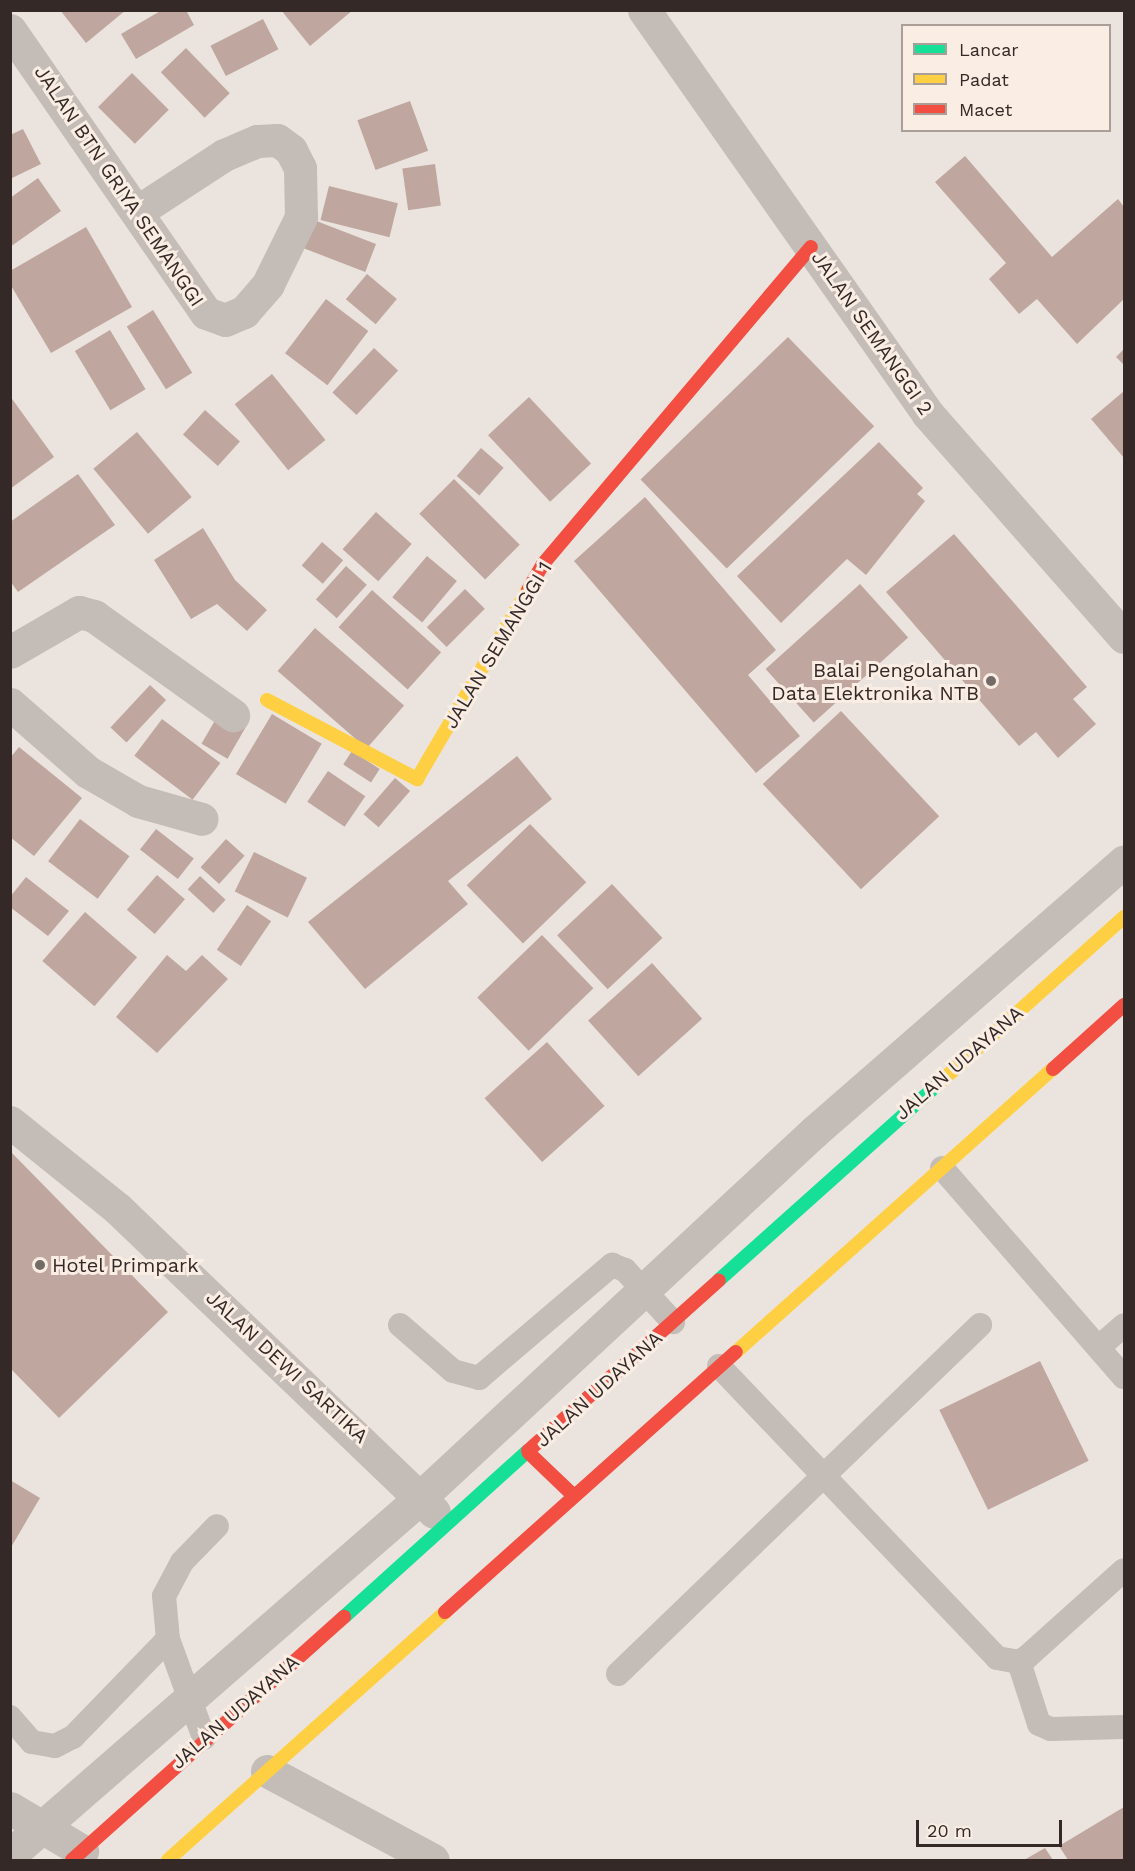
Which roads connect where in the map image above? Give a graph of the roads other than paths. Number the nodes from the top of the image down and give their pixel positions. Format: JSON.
{"nodes":[{"id":1,"x":644,"y":10,"type":"edge"},
{"id":2,"x":10,"y":30,"type":"edge"},
{"id":3,"x":138,"y":211,"type":"junction"},
{"id":4,"x":811,"y":247,"type":"junction"},
{"id":5,"x":1125,"y":637,"type":"edge"},
{"id":6,"x":10,"y":652,"type":"edge"},
{"id":7,"x":267,"y":700,"type":"dead end"},
{"id":8,"x":10,"y":704,"type":"edge"},
{"id":9,"x":233,"y":715,"type":"dead end"},
{"id":10,"x":202,"y":819,"type":"dead end"},
{"id":11,"x":1125,"y":861,"type":"edge"},
{"id":12,"x":1125,"y":917,"type":"edge"},
{"id":13,"x":1125,"y":1005,"type":"edge"},
{"id":14,"x":10,"y":1122,"type":"edge"},
{"id":15,"x":942,"y":1168,"type":"junction"},
{"id":16,"x":673,"y":1322,"type":"junction"},
{"id":17,"x":400,"y":1324,"type":"dead end"},
{"id":18,"x":980,"y":1325,"type":"dead end"},
{"id":19,"x":1125,"y":1325,"type":"edge"},
{"id":20,"x":1099,"y":1347,"type":"junction"},
{"id":21,"x":719,"y":1366,"type":"junction"},
{"id":22,"x":1125,"y":1377,"type":"edge"},
{"id":23,"x":529,"y":1453,"type":"junction"},
{"id":24,"x":824,"y":1476,"type":"junction"},
{"id":25,"x":574,"y":1496,"type":"junction"},
{"id":26,"x":420,"y":1497,"type":"junction"},
{"id":27,"x":217,"y":1526,"type":"dead end"},
{"id":28,"x":448,"y":1526,"type":"junction"},
{"id":29,"x":1125,"y":1570,"type":"edge"},
{"id":30,"x":168,"y":1639,"type":"junction"},
{"id":31,"x":1019,"y":1662,"type":"junction"},
{"id":32,"x":618,"y":1674,"type":"dead end"},
{"id":33,"x":189,"y":1701,"type":"junction"},
{"id":34,"x":10,"y":1717,"type":"edge"},
{"id":35,"x":1125,"y":1727,"type":"edge"},
{"id":36,"x":204,"y":1738,"type":"junction"},
{"id":37,"x":267,"y":1771,"type":"junction"},
{"id":38,"x":10,"y":1808,"type":"edge"},
{"id":39,"x":43,"y":1827,"type":"junction"},
{"id":40,"x":10,"y":1855,"type":"edge"},
{"id":41,"x":77,"y":1856,"type":"edge"},
{"id":42,"x":168,"y":1860,"type":"edge"},
{"id":43,"x":434,"y":1860,"type":"edge"}],
"edges":[{"from":1,"to":4,"type":"street","name":"JALAN SEMANGGI 2"},
{"from":2,"to":3,"type":"street","name":"JALAN BTN GRIYA SEMANGGI"},
{"from":3,"to":3,"type":"street","name":"JALAN BTN GRIYA SEMANGGI"},
{"from":4,"to":5,"type":"street","name":"JALAN SEMANGGI 2"},
{"from":4,"to":7,"type":"main road","name":"JALAN SEMANGGI 1"},
{"from":6,"to":9,"type":"street"},
{"from":8,"to":10,"type":"street"},
{"from":11,"to":26,"type":"street"},
{"from":12,"to":16,"type":"main road","name":"JALAN UDAYANA"},
{"from":13,"to":15,"type":"main road"},
{"from":14,"to":26,"type":"street","name":"JALAN DEWI SARTIKA"},
{"from":15,"to":20,"type":"lane"},
{"from":15,"to":21,"type":"main road"},
{"from":16,"to":17,"type":"lane"},
{"from":16,"to":23,"type":"main road","name":"JALAN UDAYANA"},
{"from":18,"to":24,"type":"lane"},
{"from":19,"to":20,"type":"lane"},
{"from":20,"to":22,"type":"lane"},
{"from":21,"to":24,"type":"lane"},
{"from":21,"to":25,"type":"main road"},
{"from":23,"to":25,"type":"main road"},
{"from":23,"to":28,"type":"main road","name":"JALAN UDAYANA"},
{"from":24,"to":31,"type":"lane"},
{"from":24,"to":32,"type":"lane"},
{"from":25,"to":37,"type":"main road"},
{"from":26,"to":28,"type":"street","name":"JALAN DEWI SARTIKA"},
{"from":26,"to":33,"type":"street"},
{"from":27,"to":30,"type":"lane"},
{"from":28,"to":36,"type":"main road","name":"JALAN UDAYANA"},
{"from":29,"to":31,"type":"lane"},
{"from":30,"to":33,"type":"lane"},
{"from":30,"to":34,"type":"lane"},
{"from":31,"to":35,"type":"lane"},
{"from":33,"to":36,"type":"lane"},
{"from":33,"to":39,"type":"street"},
{"from":36,"to":41,"type":"main road","name":"JALAN UDAYANA"},
{"from":37,"to":42,"type":"main road"},
{"from":37,"to":43,"type":"street"},
{"from":38,"to":39,"type":"street"},
{"from":39,"to":40,"type":"street"},
{"from":39,"to":41,"type":"street"}]}
